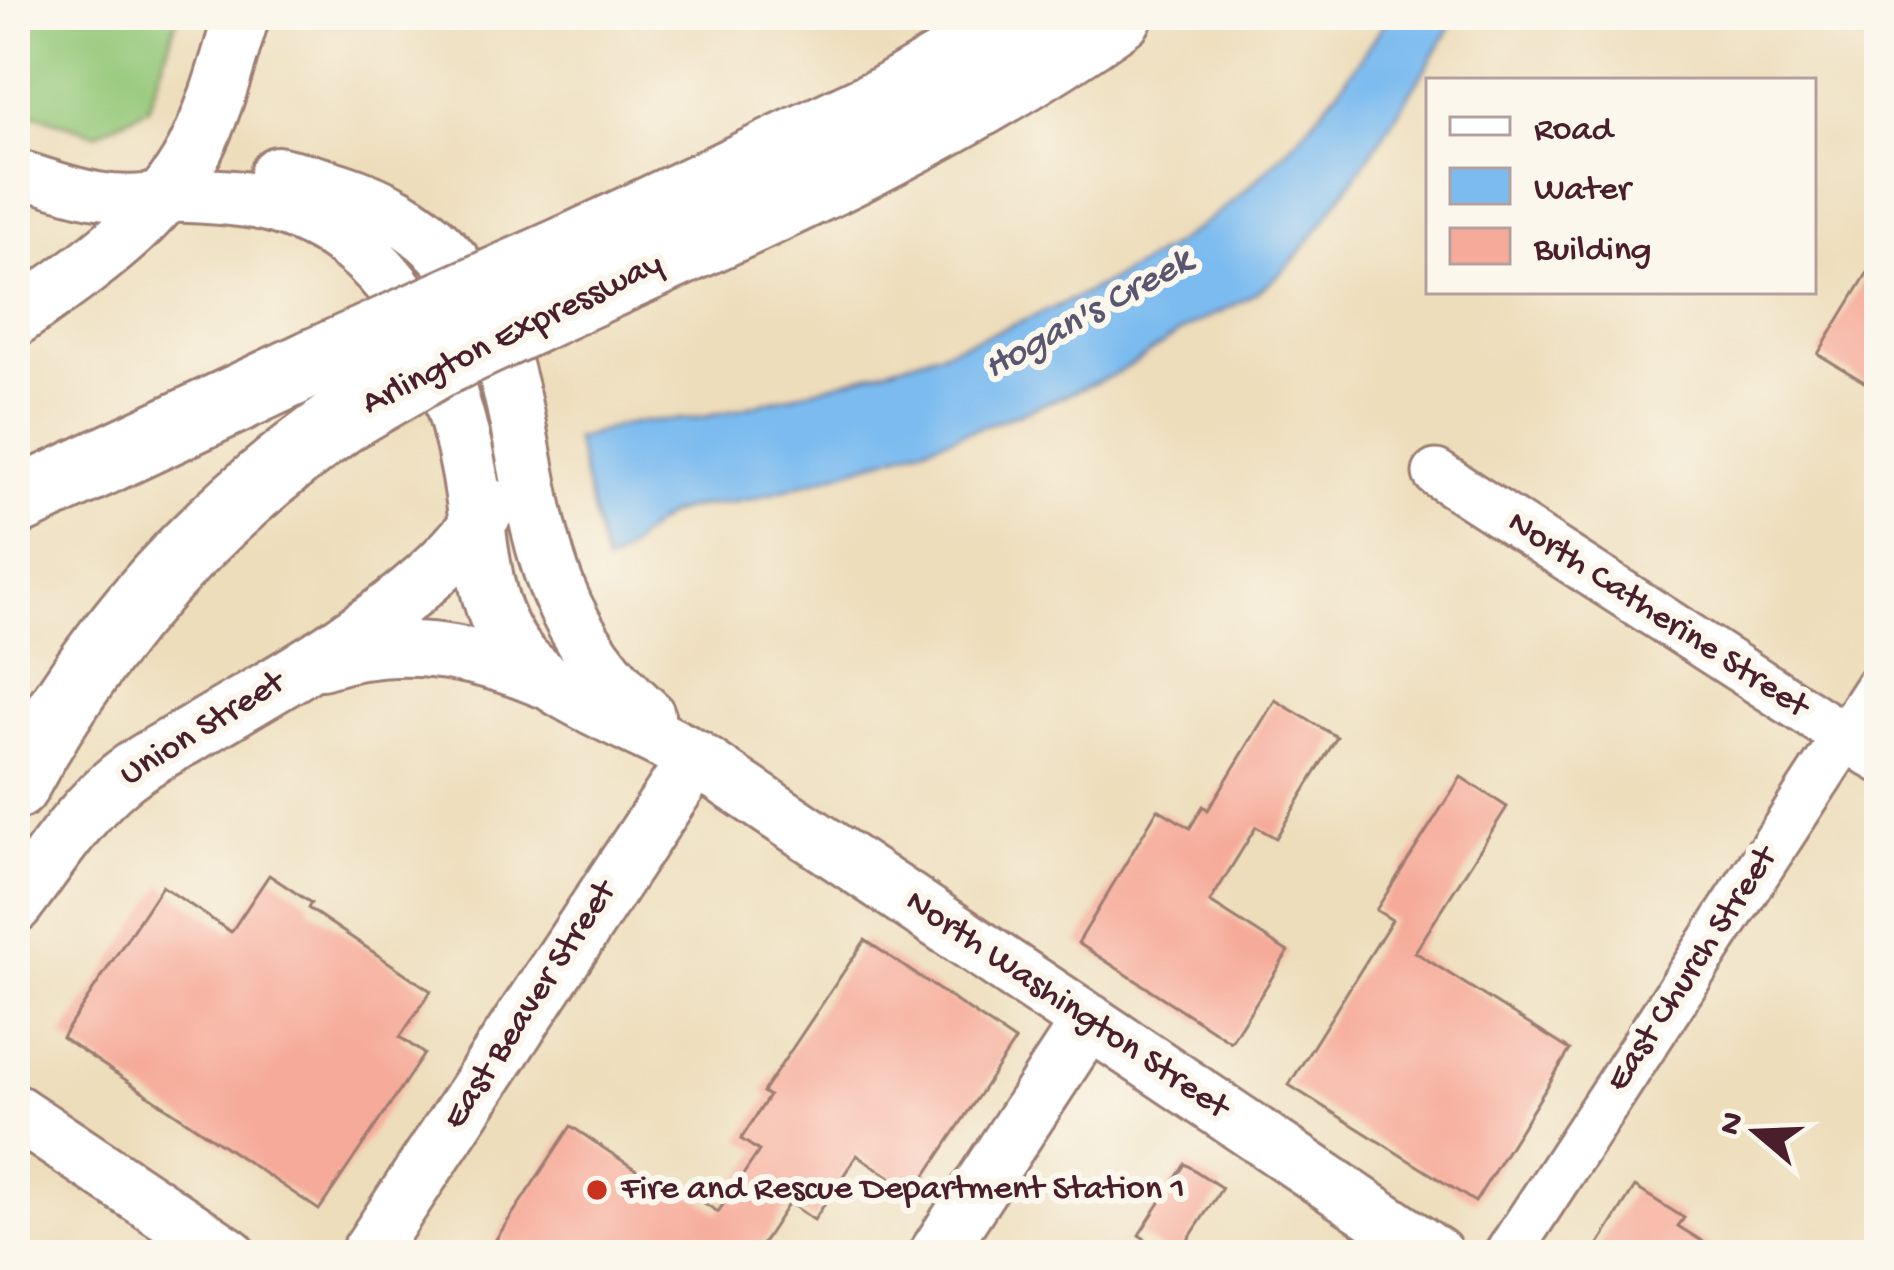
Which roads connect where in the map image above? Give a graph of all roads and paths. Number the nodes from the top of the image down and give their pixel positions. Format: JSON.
{"nodes":[{"id":1,"x":242,"y":15,"type":"edge"},
{"id":2,"x":1029,"y":15,"type":"edge"},
{"id":3,"x":1119,"y":15,"type":"edge"},
{"id":4,"x":15,"y":172,"type":"edge"},
{"id":5,"x":166,"y":194,"type":"junction"},
{"id":6,"x":579,"y":271,"type":"junction"},
{"id":7,"x":15,"y":319,"type":"edge"},
{"id":8,"x":329,"y":391,"type":"junction"},
{"id":9,"x":516,"y":427,"type":"junction"},
{"id":10,"x":121,"y":451,"type":"junction"},
{"id":11,"x":15,"y":464,"type":"edge"},
{"id":12,"x":1436,"y":473,"type":"dead end"},
{"id":13,"x":15,"y":503,"type":"edge"},
{"id":14,"x":477,"y":526,"type":"junction"},
{"id":15,"x":302,"y":668,"type":"junction"},
{"id":16,"x":1879,"y":685,"type":"edge"},
{"id":17,"x":559,"y":686,"type":"junction"},
{"id":18,"x":1862,"y":748,"type":"edge"},
{"id":19,"x":696,"y":758,"type":"junction"},
{"id":20,"x":15,"y":786,"type":"edge"},
{"id":21,"x":15,"y":905,"type":"edge"},
{"id":22,"x":1089,"y":1021,"type":"junction"},
{"id":23,"x":15,"y":1112,"type":"edge"},
{"id":24,"x":230,"y":1255,"type":"edge"},
{"id":25,"x":367,"y":1255,"type":"edge"},
{"id":26,"x":936,"y":1255,"type":"edge"},
{"id":27,"x":1436,"y":1255,"type":"edge"},
{"id":28,"x":1507,"y":1255,"type":"edge"}],
"edges":[{"from":1,"to":5,"type":"street"},
{"from":2,"to":6,"type":"highway","name":"Arlington Expressway"},
{"from":3,"to":6,"type":"highway","name":"Arlington Expressway"},
{"from":4,"to":5,"type":"street","name":"North Washington Street"},
{"from":5,"to":7,"type":"street"},
{"from":5,"to":9,"type":"street","name":"North Washington Street"},
{"from":5,"to":14,"type":"street","name":"North Washington Street"},
{"from":6,"to":8,"type":"highway","name":"Arlington Expressway","bridge":true},
{"from":8,"to":10,"type":"highway","name":"Arlington Expressway"},
{"from":8,"to":20,"type":"highway","name":"Arlington Expressway"},
{"from":9,"to":14,"type":"street","name":"Union Street"},
{"from":9,"to":19,"type":"street","name":"North Washington Street"},
{"from":10,"to":11,"type":"highway"},
{"from":10,"to":13,"type":"highway","name":"Arlington Expressway"},
{"from":12,"to":18,"type":"street","name":"North Catherine Street"},
{"from":14,"to":15,"type":"street","name":"Union Street"},
{"from":14,"to":17,"type":"street","name":"North Washington Street"},
{"from":15,"to":17,"type":"street","name":"Union Street"},
{"from":15,"to":21,"type":"street","name":"Union Street"},
{"from":16,"to":18,"type":"street","name":"East Church Street"},
{"from":17,"to":19,"type":"street","name":"North Washington Street"},
{"from":18,"to":28,"type":"street","name":"East Church Street"},
{"from":19,"to":22,"type":"street","name":"North Washington Street"},
{"from":19,"to":25,"type":"street","name":"East Beaver Street"},
{"from":22,"to":26,"type":"street"},
{"from":22,"to":27,"type":"street","name":"North Washington Street"},
{"from":23,"to":24,"type":"street"}]}
